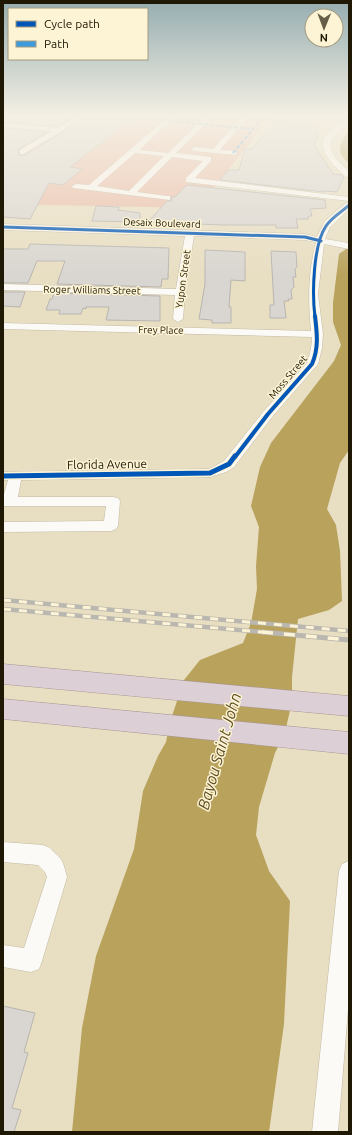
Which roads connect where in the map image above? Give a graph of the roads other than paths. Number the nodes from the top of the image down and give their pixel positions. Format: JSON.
{"nodes":[{"id":1,"x":111,"y":170,"type":"edge"},
{"id":2,"x":155,"y":170,"type":"edge"},
{"id":3,"x":198,"y":170,"type":"edge"},
{"id":4,"x":76,"y":186,"type":"dead end"},
{"id":5,"x":91,"y":188,"type":"junction"},
{"id":6,"x":131,"y":193,"type":"junction"},
{"id":7,"x":167,"y":198,"type":"dead end"},
{"id":8,"x":349,"y":199,"type":"edge"},
{"id":9,"x":349,"y":205,"type":"edge"},
{"id":10,"x":3,"y":227,"type":"edge"},
{"id":11,"x":3,"y":233,"type":"edge"},
{"id":12,"x":189,"y":236,"type":"junction"},
{"id":13,"x":321,"y":241,"type":"junction"},
{"id":14,"x":348,"y":244,"type":"edge"},
{"id":15,"x":3,"y":288,"type":"edge"},
{"id":16,"x":180,"y":292,"type":"junction"},
{"id":17,"x":178,"y":319,"type":"dead end"},
{"id":18,"x":3,"y":326,"type":"edge"},
{"id":19,"x":318,"y":334,"type":"junction"},
{"id":20,"x":210,"y":473,"type":"joint"},
{"id":21,"x":9,"y":476,"type":"edge"},
{"id":22,"x":6,"y":502,"type":"edge"},
{"id":23,"x":3,"y":527,"type":"edge"},
{"id":24,"x":3,"y":674,"type":"edge"},
{"id":25,"x":338,"y":705,"type":"edge"},
{"id":26,"x":3,"y":709,"type":"edge"},
{"id":27,"x":349,"y":743,"type":"edge"},
{"id":28,"x":3,"y":852,"type":"edge"},
{"id":29,"x":349,"y":871,"type":"edge"},
{"id":30,"x":3,"y":956,"type":"edge"},
{"id":31,"x":325,"y":1132,"type":"edge"}],
"edges":[{"from":1,"to":5,"type":"street"},
{"from":2,"to":6,"type":"street"},
{"from":3,"to":8,"type":"street"},
{"from":4,"to":5,"type":"street"},
{"from":5,"to":6,"type":"street"},
{"from":6,"to":7,"type":"street"},
{"from":9,"to":13,"type":"street","name":"Moss Street"},
{"from":10,"to":12,"type":"street","name":"Desaix Boulevard"},
{"from":11,"to":12,"type":"street","name":"Desaix Boulevard"},
{"from":12,"to":13,"type":"street","name":"Desaix Boulevard"},
{"from":12,"to":16,"type":"street","name":"Yupon Street"},
{"from":13,"to":14,"type":"street","name":"Desaix Boulevard"},
{"from":13,"to":19,"type":"street","name":"Moss Street"},
{"from":15,"to":16,"type":"street","name":"Roger Williams Street"},
{"from":16,"to":17,"type":"street","name":"Yupon Street"},
{"from":18,"to":19,"type":"street","name":"Frey Place"},
{"from":19,"to":20,"type":"street","name":"Moss Street"},
{"from":20,"to":21,"type":"street","name":"Florida Avenue"},
{"from":21,"to":22,"type":"street"},
{"from":22,"to":23,"type":"street"},
{"from":24,"to":25,"type":"highway"},
{"from":26,"to":27,"type":"highway"},
{"from":28,"to":30,"type":"street"},
{"from":29,"to":31,"type":"street"}]}
